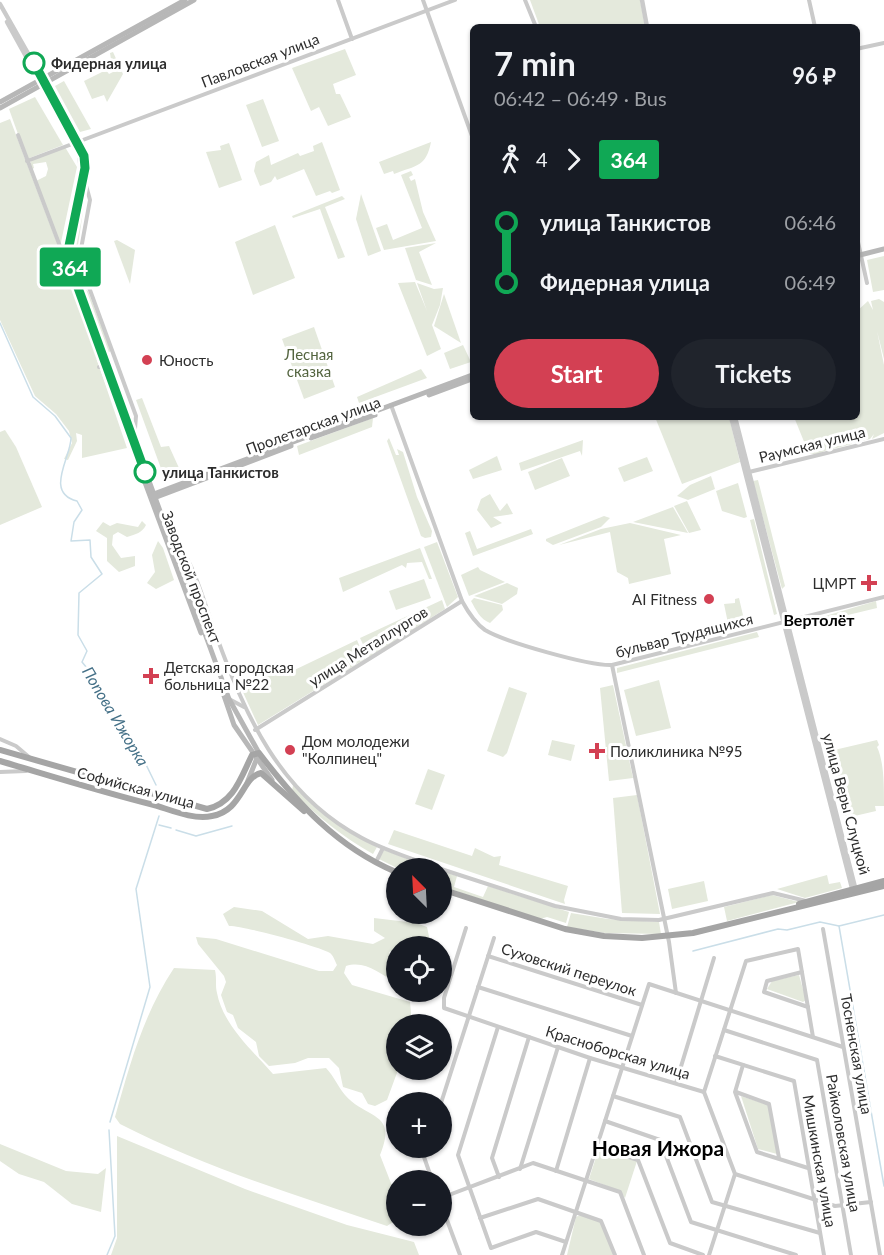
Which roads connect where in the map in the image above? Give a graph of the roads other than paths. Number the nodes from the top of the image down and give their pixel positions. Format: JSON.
{"nodes":[{"id":1,"x":185,"y":0,"type":"edge"},
{"id":2,"x":194,"y":0,"type":"edge"},
{"id":3,"x":338,"y":0,"type":"edge"},
{"id":4,"x":423,"y":0,"type":"edge"},
{"id":5,"x":455,"y":0,"type":"edge"},
{"id":6,"x":525,"y":0,"type":"edge"},
{"id":7,"x":642,"y":0,"type":"edge"},
{"id":8,"x":809,"y":0,"type":"edge"},
{"id":9,"x":0,"y":3,"type":"edge"},
{"id":10,"x":0,"y":10,"type":"edge"},
{"id":11,"x":427,"y":11,"type":"junction"},
{"id":12,"x":6,"y":18,"type":"junction"},
{"id":13,"x":535,"y":24,"type":"edge"},
{"id":14,"x":646,"y":24,"type":"edge"},
{"id":15,"x":814,"y":24,"type":"edge"},
{"id":16,"x":352,"y":39,"type":"junction"},
{"id":17,"x":884,"y":43,"type":"edge"},
{"id":18,"x":860,"y":48,"type":"edge"},
{"id":19,"x":42,"y":82,"type":"junction"},
{"id":20,"x":0,"y":102,"type":"edge"},
{"id":21,"x":0,"y":108,"type":"edge"},
{"id":22,"x":470,"y":129,"type":"edge"},
{"id":23,"x":18,"y":135,"type":"dead end"},
{"id":24,"x":75,"y":142,"type":"junction"},
{"id":25,"x":27,"y":161,"type":"junction"},
{"id":26,"x":84,"y":174,"type":"junction"},
{"id":27,"x":884,"y":249,"type":"edge"},
{"id":28,"x":65,"y":253,"type":"junction"},
{"id":29,"x":860,"y":255,"type":"edge"},
{"id":30,"x":860,"y":258,"type":"edge"},
{"id":31,"x":867,"y":283,"type":"dead end"},
{"id":32,"x":470,"y":378,"type":"edge"},
{"id":33,"x":123,"y":381,"type":"junction"},
{"id":34,"x":111,"y":386,"type":"junction"},
{"id":35,"x":392,"y":407,"type":"junction"},
{"id":36,"x":734,"y":420,"type":"edge"},
{"id":37,"x":884,"y":439,"type":"edge"},
{"id":38,"x":134,"y":441,"type":"junction"},
{"id":39,"x":747,"y":472,"type":"junction"},
{"id":40,"x":152,"y":496,"type":"junction"},
{"id":41,"x":166,"y":531,"type":"junction"},
{"id":42,"x":884,"y":597,"type":"edge"},
{"id":43,"x":462,"y":601,"type":"junction"},
{"id":44,"x":198,"y":621,"type":"junction"},
{"id":45,"x":785,"y":622,"type":"junction"},
{"id":46,"x":612,"y":665,"type":"junction"},
{"id":47,"x":229,"y":699,"type":"junction"},
{"id":48,"x":244,"y":707,"type":"junction"},
{"id":49,"x":255,"y":730,"type":"junction"},
{"id":50,"x":0,"y":740,"type":"edge"},
{"id":51,"x":0,"y":750,"type":"edge"},
{"id":52,"x":256,"y":756,"type":"junction"},
{"id":53,"x":33,"y":759,"type":"junction"},
{"id":54,"x":0,"y":761,"type":"edge"},
{"id":55,"x":33,"y":770,"type":"junction"},
{"id":56,"x":0,"y":772,"type":"edge"},
{"id":57,"x":290,"y":779,"type":"junction"},
{"id":58,"x":273,"y":782,"type":"junction"},
{"id":59,"x":246,"y":785,"type":"junction"},
{"id":60,"x":126,"y":787,"type":"junction"},
{"id":61,"x":292,"y":795,"type":"junction"},
{"id":62,"x":118,"y":796,"type":"junction"},
{"id":63,"x":307,"y":812,"type":"junction"},
{"id":64,"x":383,"y":848,"type":"junction"},
{"id":65,"x":410,"y":858,"type":"edge"},
{"id":66,"x":376,"y":862,"type":"junction"},
{"id":67,"x":386,"y":867,"type":"edge"},
{"id":68,"x":452,"y":873,"type":"edge"},
{"id":69,"x":884,"y":881,"type":"edge"},
{"id":70,"x":884,"y":886,"type":"edge"},
{"id":71,"x":854,"y":891,"type":"junction"},
{"id":72,"x":452,"y":893,"type":"edge"},
{"id":73,"x":806,"y":901,"type":"junction"},
{"id":74,"x":787,"y":909,"type":"junction"},
{"id":75,"x":664,"y":920,"type":"junction"},
{"id":76,"x":466,"y":928,"type":"dead end"},
{"id":77,"x":823,"y":929,"type":"dead end"},
{"id":78,"x":667,"y":937,"type":"junction"},
{"id":79,"x":494,"y":938,"type":"dead end"},
{"id":80,"x":488,"y":956,"type":"junction"},
{"id":81,"x":714,"y":958,"type":"dead end"},
{"id":82,"x":802,"y":972,"type":"junction"},
{"id":83,"x":478,"y":987,"type":"junction"},
{"id":84,"x":676,"y":993,"type":"junction"},
{"id":85,"x":701,"y":1002,"type":"junction"},
{"id":86,"x":642,"y":1005,"type":"junction"},
{"id":87,"x":808,"y":1007,"type":"junction"},
{"id":88,"x":730,"y":1011,"type":"junction"},
{"id":89,"x":468,"y":1017,"type":"junction"},
{"id":90,"x":498,"y":1027,"type":"junction"},
{"id":91,"x":724,"y":1030,"type":"junction"},
{"id":92,"x":632,"y":1036,"type":"junction"},
{"id":93,"x":529,"y":1037,"type":"junction"},
{"id":94,"x":813,"y":1037,"type":"junction"},
{"id":95,"x":558,"y":1047,"type":"junction"},
{"id":96,"x":843,"y":1047,"type":"junction"},
{"id":97,"x":716,"y":1056,"type":"junction"},
{"id":98,"x":590,"y":1058,"type":"junction"},
{"id":99,"x":743,"y":1065,"type":"junction"},
{"id":100,"x":622,"y":1067,"type":"junction"},
{"id":101,"x":676,"y":1083,"type":"junction"},
{"id":102,"x":444,"y":1092,"type":"edge"},
{"id":103,"x":704,"y":1092,"type":"junction"},
{"id":104,"x":735,"y":1092,"type":"junction"},
{"id":105,"x":613,"y":1095,"type":"junction"},
{"id":106,"x":605,"y":1121,"type":"junction"},
{"id":107,"x":597,"y":1146,"type":"junction"},
{"id":108,"x":779,"y":1158,"type":"junction"},
{"id":109,"x":808,"y":1168,"type":"junction"},
{"id":110,"x":520,"y":1169,"type":"junction"},
{"id":111,"x":556,"y":1171,"type":"junction"},
{"id":112,"x":735,"y":1174,"type":"junction"},
{"id":113,"x":499,"y":1177,"type":"junction"},
{"id":114,"x":586,"y":1180,"type":"junction"},
{"id":115,"x":469,"y":1188,"type":"junction"},
{"id":116,"x":452,"y":1193,"type":"edge"},
{"id":117,"x":813,"y":1201,"type":"junction"},
{"id":118,"x":871,"y":1203,"type":"junction"},
{"id":119,"x":724,"y":1205,"type":"junction"},
{"id":120,"x":843,"y":1207,"type":"junction"},
{"id":121,"x":576,"y":1212,"type":"junction"},
{"id":122,"x":480,"y":1218,"type":"junction"},
{"id":123,"x":717,"y":1230,"type":"junction"},
{"id":124,"x":820,"y":1233,"type":"junction"},
{"id":125,"x":452,"y":1234,"type":"edge"},
{"id":126,"x":566,"y":1242,"type":"junction"},
{"id":127,"x":460,"y":1255,"type":"edge"},
{"id":128,"x":562,"y":1255,"type":"edge"},
{"id":129,"x":615,"y":1255,"type":"edge"},
{"id":130,"x":644,"y":1255,"type":"edge"},
{"id":131,"x":703,"y":1255,"type":"edge"},
{"id":132,"x":709,"y":1255,"type":"edge"},
{"id":133,"x":796,"y":1255,"type":"edge"},
{"id":134,"x":824,"y":1255,"type":"edge"},
{"id":135,"x":851,"y":1255,"type":"edge"},
{"id":136,"x":880,"y":1255,"type":"edge"}],
"edges":[{"from":1,"to":19,"type":"main road"},
{"from":2,"to":19,"type":"main road"},
{"from":3,"to":16,"type":"street"},
{"from":4,"to":11,"type":"street"},
{"from":5,"to":11,"type":"street","name":"Павловская улица"},
{"from":6,"to":13,"type":"street"},
{"from":7,"to":14,"type":"street"},
{"from":8,"to":15,"type":"street"},
{"from":9,"to":12,"type":"street"},
{"from":10,"to":12,"type":"street"},
{"from":11,"to":16,"type":"street","name":"Павловская улица"},
{"from":11,"to":22,"type":"street"},
{"from":12,"to":19,"type":"street"},
{"from":16,"to":24,"type":"street","name":"Павловская улица"},
{"from":17,"to":18,"type":"street"},
{"from":19,"to":20,"type":"main road"},
{"from":19,"to":21,"type":"main road"},
{"from":19,"to":24,"type":"main road"},
{"from":23,"to":25,"type":"street"},
{"from":24,"to":25,"type":"street","name":"Павловская улица"},
{"from":24,"to":26,"type":"main road"},
{"from":24,"to":28,"type":"main road"},
{"from":25,"to":28,"type":"street"},
{"from":26,"to":33,"type":"street"},
{"from":26,"to":34,"type":"main road"},
{"from":27,"to":29,"type":"main road"},
{"from":28,"to":34,"type":"main road"},
{"from":30,"to":31,"type":"street"},
{"from":32,"to":35,"type":"main road","name":"Пролетарская улица"},
{"from":33,"to":34,"type":"street"},
{"from":33,"to":38,"type":"street"},
{"from":34,"to":38,"type":"main road"},
{"from":34,"to":40,"type":"main road"},
{"from":35,"to":40,"type":"main road","name":"Пролетарская улица"},
{"from":35,"to":43,"type":"street","name":"бульвар Трудящихся"},
{"from":36,"to":39,"type":"street","name":"улица Веры Слуцкой"},
{"from":37,"to":39,"type":"street","name":"Раумская улица"},
{"from":38,"to":40,"type":"main road"},
{"from":39,"to":45,"type":"street","name":"улица Веры Слуцкой"},
{"from":40,"to":41,"type":"main road","name":"Заводской проспект"},
{"from":40,"to":44,"type":"main road","name":"Заводской проспект"},
{"from":41,"to":44,"type":"main road","name":"Заводской проспект"},
{"from":41,"to":48,"type":"street"},
{"from":42,"to":45,"type":"street","name":"бульвар Трудящихся"},
{"from":43,"to":46,"type":"street","name":"бульвар Трудящихся"},
{"from":43,"to":49,"type":"street","name":"улица Металлургов"},
{"from":44,"to":47,"type":"main road","name":"Заводской проспект"},
{"from":44,"to":52,"type":"main road","name":"Заводской проспект"},
{"from":45,"to":46,"type":"street","name":"бульвар Трудящихся"},
{"from":45,"to":71,"type":"street","name":"улица Веры Слуцкой"},
{"from":46,"to":75,"type":"street"},
{"from":47,"to":48,"type":"street"},
{"from":47,"to":52,"type":"main road","name":"Заводской проспект"},
{"from":48,"to":49,"type":"street"},
{"from":49,"to":57,"type":"street"},
{"from":50,"to":53,"type":"street"},
{"from":51,"to":53,"type":"main road","name":"Софийская улица"},
{"from":52,"to":58,"type":"main road","name":"Заводской проспект"},
{"from":52,"to":59,"type":"main road","name":"Софийская улица"},
{"from":52,"to":60,"type":"main road","name":"Софийская улица"},
{"from":52,"to":61,"type":"main road","name":"Заводской проспект"},
{"from":53,"to":60,"type":"main road","name":"Софийская улица"},
{"from":54,"to":55,"type":"main road","name":"Софийская улица"},
{"from":55,"to":56,"type":"street"},
{"from":55,"to":62,"type":"main road","name":"Софийская улица"},
{"from":57,"to":61,"type":"street"},
{"from":57,"to":64,"type":"street"},
{"from":58,"to":59,"type":"main road"},
{"from":58,"to":63,"type":"main road","name":"Заводской проспект"},
{"from":59,"to":62,"type":"main road","name":"Софийская улица"},
{"from":60,"to":62,"type":"main road"},
{"from":61,"to":63,"type":"main road","name":"Заводской проспект"},
{"from":63,"to":66,"type":"main road","name":"Заводской проспект"},
{"from":64,"to":65,"type":"street"},
{"from":64,"to":66,"type":"street"},
{"from":66,"to":67,"type":"main road","name":"Заводской проспект"},
{"from":68,"to":75,"type":"street"},
{"from":69,"to":71,"type":"main road"},
{"from":70,"to":71,"type":"main road"},
{"from":71,"to":73,"type":"main road"},
{"from":71,"to":74,"type":"main road"},
{"from":72,"to":78,"type":"main road"},
{"from":73,"to":74,"type":"main road"},
{"from":73,"to":75,"type":"street"},
{"from":74,"to":78,"type":"main road"},
{"from":75,"to":78,"type":"street"},
{"from":76,"to":89,"type":"street","name":"Красноборская улица"},
{"from":77,"to":96,"type":"street","name":"Тосненская улица"},
{"from":78,"to":84,"type":"street"},
{"from":79,"to":80,"type":"street"},
{"from":80,"to":83,"type":"street"},
{"from":80,"to":86,"type":"street","name":"Суховский переулок"},
{"from":81,"to":85,"type":"street"},
{"from":82,"to":87,"type":"street"},
{"from":82,"to":87,"type":"street"},
{"from":82,"to":88,"type":"street"},
{"from":83,"to":89,"type":"street"},
{"from":83,"to":92,"type":"street"},
{"from":84,"to":85,"type":"street"},
{"from":84,"to":86,"type":"street"},
{"from":85,"to":88,"type":"street"},
{"from":85,"to":101,"type":"street"},
{"from":86,"to":92,"type":"street"},
{"from":87,"to":94,"type":"street"},
{"from":88,"to":91,"type":"street"},
{"from":88,"to":94,"type":"street"},
{"from":89,"to":90,"type":"street","name":"Красноборская улица"},
{"from":89,"to":102,"type":"street"},
{"from":90,"to":93,"type":"street","name":"Красноборская улица"},
{"from":90,"to":115,"type":"street"},
{"from":91,"to":97,"type":"street"},
{"from":91,"to":120,"type":"street","name":"Райколовская улица"},
{"from":92,"to":100,"type":"street"},
{"from":93,"to":95,"type":"street","name":"Красноборская улица"},
{"from":93,"to":113,"type":"street"},
{"from":94,"to":96,"type":"street"},
{"from":95,"to":98,"type":"street","name":"Красноборская улица"},
{"from":95,"to":110,"type":"street"},
{"from":96,"to":118,"type":"street","name":"Тосненская улица"},
{"from":97,"to":99,"type":"street","name":"Мишкинская улица"},
{"from":97,"to":103,"type":"street"},
{"from":98,"to":100,"type":"street","name":"Красноборская улица"},
{"from":98,"to":111,"type":"street"},
{"from":99,"to":104,"type":"street"},
{"from":99,"to":109,"type":"street","name":"Мишкинская улица"},
{"from":100,"to":101,"type":"street","name":"Красноборская улица"},
{"from":100,"to":105,"type":"street"},
{"from":101,"to":103,"type":"street","name":"Красноборская улица"},
{"from":103,"to":112,"type":"street","name":"Красноборская улица"},
{"from":104,"to":108,"type":"street"},
{"from":104,"to":108,"type":"street"},
{"from":105,"to":106,"type":"street"},
{"from":105,"to":119,"type":"street"},
{"from":106,"to":107,"type":"street"},
{"from":106,"to":123,"type":"street"},
{"from":107,"to":114,"type":"street"},
{"from":107,"to":131,"type":"street"},
{"from":108,"to":109,"type":"street"},
{"from":109,"to":117,"type":"street","name":"Мишкинская улица"},
{"from":110,"to":111,"type":"street"},
{"from":110,"to":113,"type":"street"},
{"from":111,"to":114,"type":"street"},
{"from":112,"to":117,"type":"street"},
{"from":112,"to":119,"type":"street"},
{"from":113,"to":115,"type":"street"},
{"from":114,"to":121,"type":"street"},
{"from":114,"to":130,"type":"street"},
{"from":115,"to":116,"type":"street"},
{"from":115,"to":122,"type":"street"},
{"from":117,"to":120,"type":"street"},
{"from":117,"to":124,"type":"street","name":"Мишкинская улица"},
{"from":118,"to":120,"type":"street"},
{"from":118,"to":136,"type":"street","name":"Тосненская улица"},
{"from":119,"to":123,"type":"street"},
{"from":119,"to":124,"type":"street"},
{"from":120,"to":135,"type":"street","name":"Райколовская улица"},
{"from":121,"to":122,"type":"street"},
{"from":121,"to":126,"type":"street"},
{"from":121,"to":129,"type":"street"},
{"from":122,"to":126,"type":"street"},
{"from":123,"to":132,"type":"street"},
{"from":123,"to":133,"type":"street"},
{"from":124,"to":134,"type":"street","name":"Мишкинская улица"},
{"from":125,"to":127,"type":"street"},
{"from":126,"to":128,"type":"street"}]}
